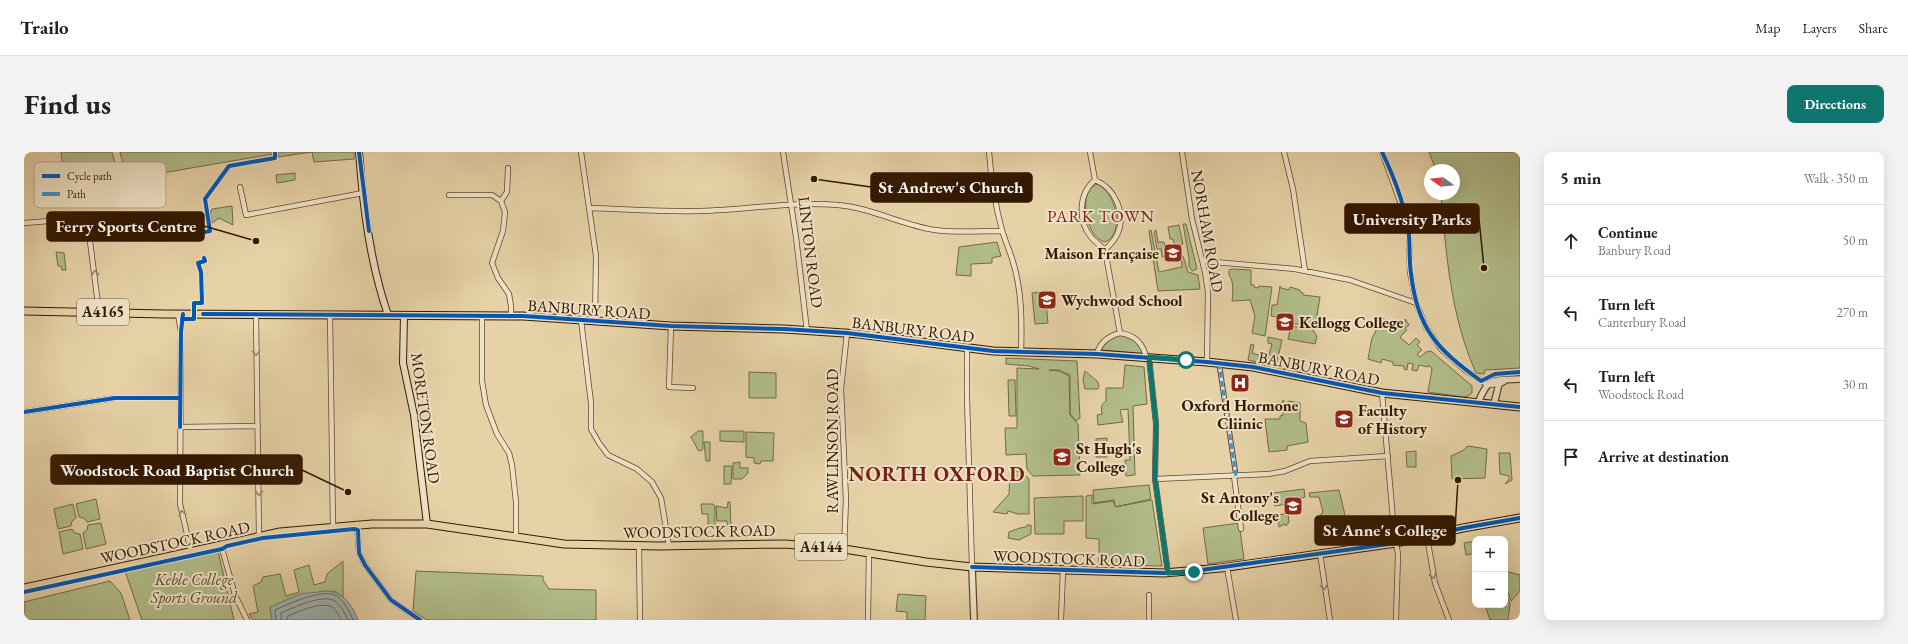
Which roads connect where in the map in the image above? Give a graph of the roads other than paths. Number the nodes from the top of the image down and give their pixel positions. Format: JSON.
{"nodes":[{"id":1,"x":359,"y":152,"type":"edge"},
{"id":2,"x":581,"y":152,"type":"edge"},
{"id":3,"x":784,"y":152,"type":"edge"},
{"id":4,"x":989,"y":152,"type":"edge"},
{"id":5,"x":1090,"y":152,"type":"edge"},
{"id":6,"x":1182,"y":152,"type":"edge"},
{"id":7,"x":1284,"y":152,"type":"edge"},
{"id":8,"x":1382,"y":152,"type":"edge"},
{"id":9,"x":508,"y":168,"type":"dead end"},
{"id":10,"x":1094,"y":180,"type":"junction"},
{"id":11,"x":240,"y":187,"type":"dead end"},
{"id":12,"x":363,"y":194,"type":"junction"},
{"id":13,"x":449,"y":196,"type":"dead end"},
{"id":14,"x":501,"y":201,"type":"junction"},
{"id":15,"x":792,"y":204,"type":"junction"},
{"id":16,"x":590,"y":208,"type":"junction"},
{"id":17,"x":24,"y":223,"type":"edge"},
{"id":18,"x":1002,"y":231,"type":"junction"},
{"id":19,"x":1105,"y":250,"type":"junction"},
{"id":20,"x":1203,"y":261,"type":"junction"},
{"id":21,"x":1305,"y":271,"type":"junction"},
{"id":22,"x":1416,"y":304,"type":"junction"},
{"id":23,"x":24,"y":311,"type":"edge"},
{"id":24,"x":99,"y":312,"type":"junction"},
{"id":25,"x":178,"y":314,"type":"junction"},
{"id":26,"x":256,"y":314,"type":"junction"},
{"id":27,"x":330,"y":315,"type":"junction"},
{"id":28,"x":388,"y":315,"type":"junction"},
{"id":29,"x":404,"y":316,"type":"junction"},
{"id":30,"x":482,"y":316,"type":"junction"},
{"id":31,"x":511,"y":316,"type":"junction"},
{"id":32,"x":581,"y":320,"type":"junction"},
{"id":33,"x":595,"y":321,"type":"junction"},
{"id":34,"x":671,"y":326,"type":"junction"},
{"id":35,"x":807,"y":331,"type":"junction"},
{"id":36,"x":847,"y":333,"type":"junction"},
{"id":37,"x":1120,"y":333,"type":"junction"},
{"id":38,"x":967,"y":348,"type":"junction"},
{"id":39,"x":1021,"y":353,"type":"junction"},
{"id":40,"x":1097,"y":354,"type":"junction"},
{"id":41,"x":1148,"y":357,"type":"junction"},
{"id":42,"x":1207,"y":362,"type":"junction"},
{"id":43,"x":1219,"y":363,"type":"junction"},
{"id":44,"x":1520,"y":379,"type":"edge"},
{"id":45,"x":1507,"y":380,"type":"junction"},
{"id":46,"x":1499,"y":384,"type":"junction"},
{"id":47,"x":1488,"y":385,"type":"junction"},
{"id":48,"x":693,"y":388,"type":"dead end"},
{"id":49,"x":1382,"y":393,"type":"junction"},
{"id":50,"x":180,"y":398,"type":"junction"},
{"id":51,"x":1478,"y":403,"type":"junction"},
{"id":52,"x":1494,"y":404,"type":"junction"},
{"id":53,"x":1520,"y":407,"type":"edge"},
{"id":54,"x":24,"y":412,"type":"edge"},
{"id":55,"x":258,"y":426,"type":"junction"},
{"id":56,"x":180,"y":427,"type":"junction"},
{"id":57,"x":1388,"y":456,"type":"junction"},
{"id":58,"x":1235,"y":476,"type":"junction"},
{"id":59,"x":1155,"y":479,"type":"junction"},
{"id":60,"x":1520,"y":518,"type":"edge"},
{"id":61,"x":357,"y":524,"type":"junction"},
{"id":62,"x":427,"y":524,"type":"junction"},
{"id":63,"x":333,"y":527,"type":"junction"},
{"id":64,"x":1241,"y":529,"type":"dead end"},
{"id":65,"x":259,"y":536,"type":"junction"},
{"id":66,"x":516,"y":537,"type":"junction"},
{"id":67,"x":1427,"y":537,"type":"junction"},
{"id":68,"x":1398,"y":543,"type":"junction"},
{"id":69,"x":221,"y":545,"type":"junction"},
{"id":70,"x":639,"y":546,"type":"junction"},
{"id":71,"x":669,"y":546,"type":"junction"},
{"id":72,"x":844,"y":549,"type":"junction"},
{"id":73,"x":191,"y":551,"type":"junction"},
{"id":74,"x":869,"y":552,"type":"junction"},
{"id":75,"x":1320,"y":553,"type":"junction"},
{"id":76,"x":972,"y":567,"type":"junction"},
{"id":77,"x":1227,"y":567,"type":"junction"},
{"id":78,"x":1062,"y":570,"type":"junction"},
{"id":79,"x":1168,"y":573,"type":"junction"},
{"id":80,"x":24,"y":588,"type":"edge"},
{"id":81,"x":1149,"y":595,"type":"dead end"},
{"id":82,"x":247,"y":620,"type":"edge"},
{"id":83,"x":420,"y":620,"type":"edge"},
{"id":84,"x":640,"y":620,"type":"edge"},
{"id":85,"x":868,"y":620,"type":"edge"},
{"id":86,"x":974,"y":620,"type":"edge"},
{"id":87,"x":1061,"y":620,"type":"edge"},
{"id":88,"x":1149,"y":620,"type":"edge"},
{"id":89,"x":1236,"y":620,"type":"edge"},
{"id":90,"x":1330,"y":620,"type":"edge"},
{"id":91,"x":1396,"y":620,"type":"edge"},
{"id":92,"x":1449,"y":620,"type":"edge"}],
"edges":[{"from":1,"to":12,"type":"main road"},
{"from":2,"to":16,"type":"street"},
{"from":3,"to":15,"type":"street","name":"LINTON ROAD"},
{"from":4,"to":18,"type":"street"},
{"from":5,"to":10,"type":"street"},
{"from":6,"to":20,"type":"street","name":"NORHAM ROAD"},
{"from":7,"to":21,"type":"street"},
{"from":8,"to":22,"type":"street"},
{"from":9,"to":14,"type":"street"},
{"from":10,"to":19,"type":"street"},
{"from":10,"to":19,"type":"street"},
{"from":11,"to":12,"type":"street"},
{"from":12,"to":28,"type":"main road"},
{"from":13,"to":14,"type":"street"},
{"from":14,"to":31,"type":"street"},
{"from":15,"to":16,"type":"street"},
{"from":15,"to":18,"type":"street"},
{"from":15,"to":35,"type":"street","name":"LINTON ROAD"},
{"from":16,"to":33,"type":"street"},
{"from":24,"to":17,"type":"street","one_way":true},
{"from":18,"to":39,"type":"street"},
{"from":19,"to":37,"type":"street"},
{"from":20,"to":21,"type":"street"},
{"from":20,"to":42,"type":"street","name":"NORHAM ROAD"},
{"from":21,"to":22,"type":"street"},
{"from":22,"to":47,"type":"street"},
{"from":23,"to":24,"type":"main road","name":"BANBURY ROAD","number":"A4165"},
{"from":24,"to":25,"type":"main road","name":"BANBURY ROAD","number":"A4165"},
{"from":25,"to":26,"type":"main road","name":"BANBURY ROAD","number":"A4165"},
{"from":25,"to":50,"type":"street"},
{"from":26,"to":27,"type":"main road","name":"BANBURY ROAD","number":"A4165"},
{"from":26,"to":55,"type":"street","one_way":true},
{"from":27,"to":28,"type":"main road","name":"BANBURY ROAD","number":"A4165"},
{"from":27,"to":63,"type":"street"},
{"from":28,"to":29,"type":"main road","name":"BANBURY ROAD","number":"A4165"},
{"from":29,"to":30,"type":"main road","name":"BANBURY ROAD","number":"A4165"},
{"from":29,"to":62,"type":"main road","name":"MORETON ROAD"},
{"from":30,"to":31,"type":"main road","name":"BANBURY ROAD","number":"A4165"},
{"from":30,"to":66,"type":"street"},
{"from":31,"to":32,"type":"main road","name":"BANBURY ROAD","number":"A4165"},
{"from":32,"to":33,"type":"main road","name":"BANBURY ROAD","number":"A4165"},
{"from":32,"to":71,"type":"street"},
{"from":33,"to":34,"type":"main road","name":"BANBURY ROAD","number":"A4165"},
{"from":34,"to":35,"type":"main road","name":"BANBURY ROAD","number":"A4165"},
{"from":34,"to":48,"type":"street"},
{"from":35,"to":36,"type":"main road","name":"BANBURY ROAD","number":"A4165"},
{"from":36,"to":38,"type":"main road","name":"BANBURY ROAD","number":"A4165"},
{"from":36,"to":72,"type":"street","name":"RAWLINSON ROAD"},
{"from":37,"to":40,"type":"street"},
{"from":37,"to":41,"type":"street"},
{"from":38,"to":39,"type":"main road","name":"BANBURY ROAD","number":"A4165"},
{"from":38,"to":76,"type":"street"},
{"from":39,"to":40,"type":"main road","name":"BANBURY ROAD","number":"A4165"},
{"from":40,"to":41,"type":"main road","name":"BANBURY ROAD","number":"A4165"},
{"from":41,"to":42,"type":"main road","name":"BANBURY ROAD","number":"A4165"},
{"from":41,"to":59,"type":"street"},
{"from":42,"to":43,"type":"main road","name":"BANBURY ROAD","number":"A4165"},
{"from":43,"to":49,"type":"main road","name":"BANBURY ROAD","number":"A4165"},
{"from":43,"to":58,"type":"street"},
{"from":44,"to":45,"type":"street"},
{"from":45,"to":46,"type":"street"},
{"from":45,"to":47,"type":"street"},
{"from":46,"to":47,"type":"street"},
{"from":46,"to":52,"type":"street"},
{"from":47,"to":51,"type":"street"},
{"from":49,"to":51,"type":"main road","name":"BANBURY ROAD","number":"A4165"},
{"from":49,"to":57,"type":"street"},
{"from":50,"to":54,"type":"street"},
{"from":50,"to":56,"type":"street"},
{"from":51,"to":52,"type":"main road","name":"BANBURY ROAD","number":"A4165"},
{"from":52,"to":53,"type":"main road","name":"BANBURY ROAD","number":"A4165"},
{"from":55,"to":56,"type":"street"},
{"from":55,"to":65,"type":"street","one_way":true},
{"from":73,"to":56,"type":"street","one_way":true},
{"from":57,"to":58,"type":"street"},
{"from":57,"to":68,"type":"street"},
{"from":58,"to":59,"type":"street"},
{"from":58,"to":64,"type":"street"},
{"from":59,"to":79,"type":"street"},
{"from":60,"to":67,"type":"main road","name":"WOODSTOCK ROAD","number":"A4144"},
{"from":61,"to":62,"type":"main road","name":"WOODSTOCK ROAD","number":"A4144"},
{"from":61,"to":63,"type":"main road","name":"WOODSTOCK ROAD","number":"A4144"},
{"from":61,"to":83,"type":"street"},
{"from":62,"to":66,"type":"main road","name":"WOODSTOCK ROAD","number":"A4144"},
{"from":63,"to":65,"type":"main road","name":"WOODSTOCK ROAD","number":"A4144"},
{"from":65,"to":69,"type":"main road","name":"WOODSTOCK ROAD","number":"A4144"},
{"from":66,"to":70,"type":"main road","name":"WOODSTOCK ROAD","number":"A4144"},
{"from":67,"to":68,"type":"main road","name":"WOODSTOCK ROAD","number":"A4144"},
{"from":67,"to":92,"type":"street","one_way":true},
{"from":68,"to":75,"type":"main road","name":"WOODSTOCK ROAD","number":"A4144"},
{"from":68,"to":91,"type":"street"},
{"from":69,"to":73,"type":"main road","name":"WOODSTOCK ROAD","number":"A4144"},
{"from":69,"to":82,"type":"street"},
{"from":70,"to":71,"type":"main road","name":"WOODSTOCK ROAD","number":"A4144"},
{"from":70,"to":84,"type":"street"},
{"from":71,"to":72,"type":"main road","name":"WOODSTOCK ROAD","number":"A4144"},
{"from":72,"to":74,"type":"main road","name":"WOODSTOCK ROAD","number":"A4144"},
{"from":73,"to":80,"type":"main road","name":"WOODSTOCK ROAD","number":"A4144"},
{"from":74,"to":76,"type":"main road","name":"WOODSTOCK ROAD","number":"A4144"},
{"from":74,"to":85,"type":"street"},
{"from":75,"to":77,"type":"main road","name":"WOODSTOCK ROAD","number":"A4144"},
{"from":75,"to":90,"type":"street","one_way":true},
{"from":76,"to":78,"type":"main road","name":"WOODSTOCK ROAD","number":"A4144"},
{"from":76,"to":86,"type":"street"},
{"from":77,"to":79,"type":"main road","name":"WOODSTOCK ROAD","number":"A4144"},
{"from":77,"to":89,"type":"street"},
{"from":78,"to":79,"type":"main road","name":"WOODSTOCK ROAD","number":"A4144"},
{"from":78,"to":87,"type":"street"},
{"from":81,"to":88,"type":"street"}]}
